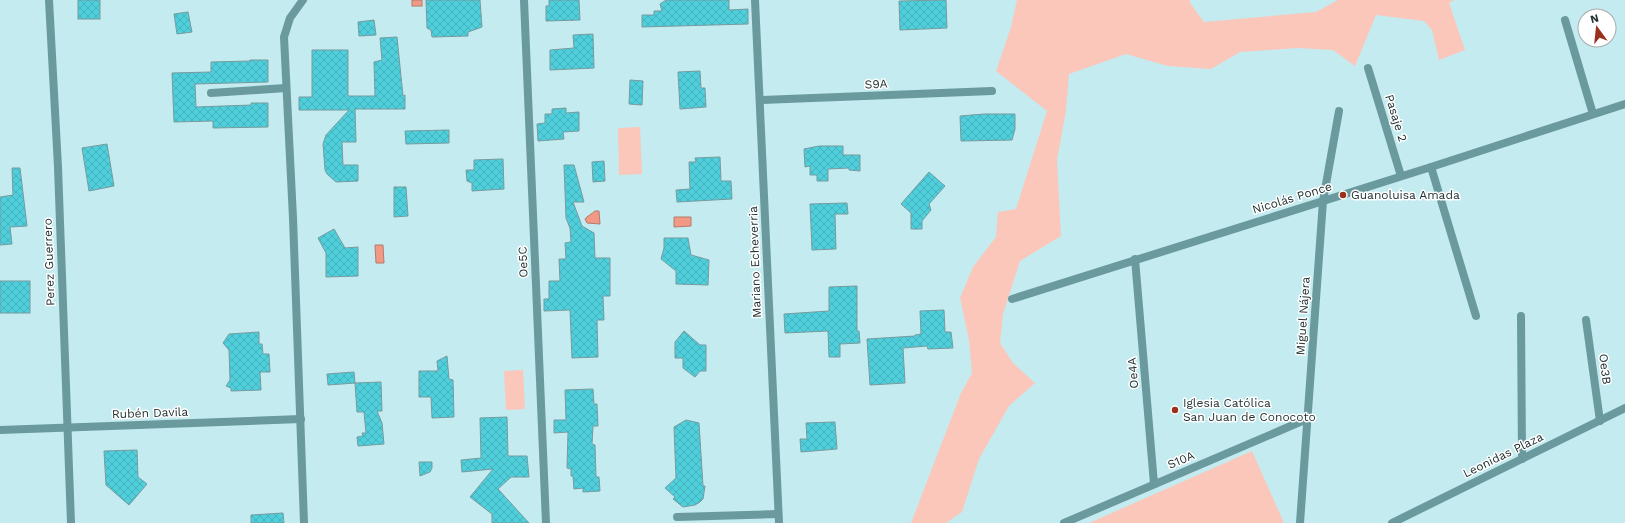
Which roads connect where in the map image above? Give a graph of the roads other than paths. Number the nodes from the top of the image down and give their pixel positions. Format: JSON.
{"nodes":[{"id":1,"x":49,"y":0,"type":"edge"},
{"id":2,"x":303,"y":0,"type":"edge"},
{"id":3,"x":524,"y":0,"type":"edge"},
{"id":4,"x":755,"y":0,"type":"edge"},
{"id":5,"x":1565,"y":20,"type":"dead end"},
{"id":6,"x":1368,"y":68,"type":"dead end"},
{"id":7,"x":286,"y":88,"type":"junction"},
{"id":8,"x":992,"y":91,"type":"dead end"},
{"id":9,"x":211,"y":93,"type":"dead end"},
{"id":10,"x":760,"y":100,"type":"junction"},
{"id":11,"x":1625,"y":104,"type":"edge"},
{"id":12,"x":1339,"y":111,"type":"dead end"},
{"id":13,"x":1592,"y":114,"type":"junction"},
{"id":14,"x":1431,"y":167,"type":"junction"},
{"id":15,"x":1401,"y":176,"type":"junction"},
{"id":16,"x":1324,"y":201,"type":"junction"},
{"id":17,"x":1135,"y":259,"type":"junction"},
{"id":18,"x":1012,"y":299,"type":"dead end"},
{"id":19,"x":1476,"y":316,"type":"dead end"},
{"id":20,"x":1521,"y":316,"type":"dead end"},
{"id":21,"x":1586,"y":320,"type":"dead end"},
{"id":22,"x":1625,"y":408,"type":"edge"},
{"id":23,"x":301,"y":419,"type":"junction"},
{"id":24,"x":1307,"y":419,"type":"junction"},
{"id":25,"x":1600,"y":421,"type":"junction"},
{"id":26,"x":67,"y":428,"type":"junction"},
{"id":27,"x":0,"y":430,"type":"edge"},
{"id":28,"x":1522,"y":459,"type":"junction"},
{"id":29,"x":1154,"y":484,"type":"junction"},
{"id":30,"x":778,"y":514,"type":"junction"},
{"id":31,"x":677,"y":518,"type":"dead end"},
{"id":32,"x":71,"y":523,"type":"edge"},
{"id":33,"x":304,"y":523,"type":"edge"},
{"id":34,"x":546,"y":523,"type":"edge"},
{"id":35,"x":779,"y":523,"type":"edge"},
{"id":36,"x":1064,"y":523,"type":"edge"},
{"id":37,"x":1300,"y":523,"type":"edge"},
{"id":38,"x":1392,"y":523,"type":"edge"}],
"edges":[{"from":1,"to":26,"type":"street","name":"Perez Guerrero"},
{"from":2,"to":7,"type":"street"},
{"from":3,"to":34,"type":"street","name":"Oe5C"},
{"from":4,"to":10,"type":"street","name":"Mariano Echeverria"},
{"from":5,"to":13,"type":"street"},
{"from":6,"to":15,"type":"street","name":"Pasaje 2"},
{"from":7,"to":9,"type":"street"},
{"from":7,"to":23,"type":"street"},
{"from":8,"to":10,"type":"street","name":"S9A"},
{"from":10,"to":30,"type":"street","name":"Mariano Echeverria"},
{"from":11,"to":13,"type":"street","name":"Nicolás Ponce"},
{"from":12,"to":16,"type":"street","name":"Miguel Nájera"},
{"from":13,"to":14,"type":"street","name":"Nicolás Ponce"},
{"from":14,"to":15,"type":"street","name":"Nicolás Ponce"},
{"from":14,"to":19,"type":"street"},
{"from":15,"to":16,"type":"street","name":"Nicolás Ponce"},
{"from":16,"to":17,"type":"street","name":"Nicolás Ponce"},
{"from":16,"to":24,"type":"street","name":"Miguel Nájera"},
{"from":17,"to":18,"type":"street","name":"Nicolás Ponce"},
{"from":17,"to":29,"type":"street","name":"Oe4A"},
{"from":20,"to":28,"type":"street"},
{"from":21,"to":25,"type":"street","name":"Oe3B"},
{"from":22,"to":25,"type":"street","name":"Leonidas Plaza"},
{"from":23,"to":26,"type":"street","name":"Rubén Davila"},
{"from":23,"to":33,"type":"street"},
{"from":24,"to":29,"type":"street","name":"S10A"},
{"from":24,"to":37,"type":"street","name":"Miguel Nájera"},
{"from":25,"to":28,"type":"street","name":"Leonidas Plaza"},
{"from":26,"to":27,"type":"street","name":"Rubén Davila"},
{"from":26,"to":32,"type":"street","name":"Perez Guerrero"},
{"from":28,"to":38,"type":"street","name":"Leonidas Plaza"},
{"from":29,"to":36,"type":"street","name":"S10A"},
{"from":30,"to":31,"type":"street"},
{"from":30,"to":35,"type":"street","name":"Mariano Echeverria"}]}
